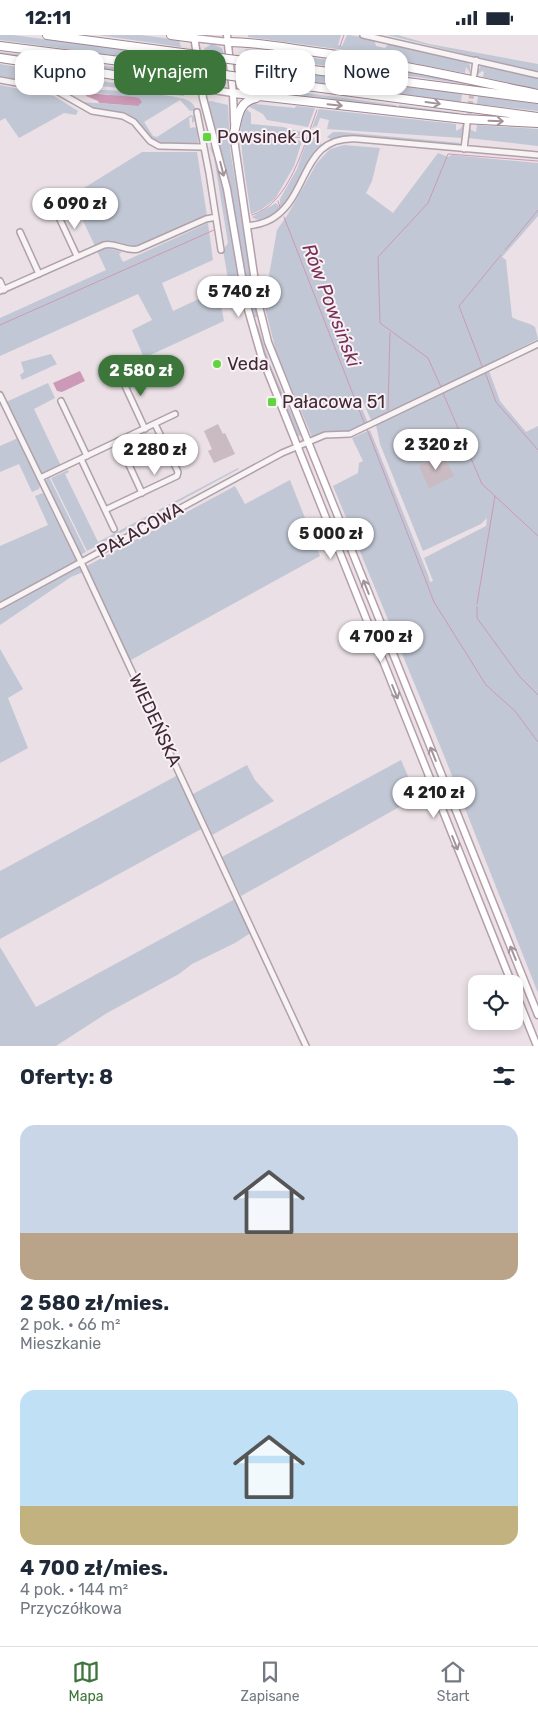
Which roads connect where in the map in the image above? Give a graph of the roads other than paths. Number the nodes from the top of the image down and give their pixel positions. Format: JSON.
{"nodes":[{"id":1,"x":47,"y":35,"type":"edge"},
{"id":2,"x":171,"y":35,"type":"edge"},
{"id":3,"x":363,"y":35,"type":"edge"},
{"id":4,"x":194,"y":37,"type":"edge"},
{"id":5,"x":227,"y":39,"type":"edge"},
{"id":6,"x":0,"y":46,"type":"edge"},
{"id":7,"x":196,"y":50,"type":"edge"},
{"id":8,"x":0,"y":58,"type":"edge"},
{"id":9,"x":476,"y":60,"type":"junction"},
{"id":10,"x":114,"y":75,"type":"edge"},
{"id":11,"x":474,"y":75,"type":"tunnel mouth"},
{"id":12,"x":538,"y":75,"type":"edge"},
{"id":13,"x":0,"y":80,"type":"edge"},
{"id":14,"x":226,"y":92,"type":"edge"},
{"id":15,"x":233,"y":93,"type":"junction"},
{"id":16,"x":538,"y":94,"type":"edge"},
{"id":17,"x":203,"y":95,"type":"edge"},
{"id":18,"x":260,"y":97,"type":"junction"},
{"id":19,"x":538,"y":99,"type":"edge"},
{"id":20,"x":197,"y":112,"type":"dead end"},
{"id":21,"x":538,"y":117,"type":"edge"},
{"id":22,"x":538,"y":123,"type":"edge"},
{"id":23,"x":467,"y":124,"type":"tunnel mouth"},
{"id":24,"x":234,"y":133,"type":"junction"},
{"id":25,"x":202,"y":147,"type":"junction"},
{"id":26,"x":464,"y":149,"type":"junction"},
{"id":27,"x":538,"y":155,"type":"edge"},
{"id":28,"x":56,"y":211,"type":"dead end"},
{"id":29,"x":216,"y":217,"type":"junction"},
{"id":30,"x":247,"y":227,"type":"junction"},
{"id":31,"x":20,"y":232,"type":"dead end"},
{"id":32,"x":221,"y":250,"type":"dead end"},
{"id":33,"x":77,"y":257,"type":"junction"},
{"id":34,"x":39,"y":273,"type":"junction"},
{"id":35,"x":0,"y":281,"type":"edge"},
{"id":36,"x":2,"y":290,"type":"edge"},
{"id":37,"x":250,"y":322,"type":"junction"},
{"id":38,"x":264,"y":329,"type":"junction"},
{"id":39,"x":538,"y":344,"type":"edge"},
{"id":40,"x":120,"y":375,"type":"dead end"},
{"id":41,"x":0,"y":395,"type":"edge"},
{"id":42,"x":61,"y":401,"type":"dead end"},
{"id":43,"x":175,"y":414,"type":"dead end"},
{"id":44,"x":155,"y":424,"type":"junction"},
{"id":45,"x":145,"y":429,"type":"junction"},
{"id":46,"x":118,"y":441,"type":"junction"},
{"id":47,"x":307,"y":442,"type":"junction"},
{"id":48,"x":296,"y":446,"type":"junction"},
{"id":49,"x":87,"y":456,"type":"junction"},
{"id":50,"x":81,"y":459,"type":"junction"},
{"id":51,"x":40,"y":478,"type":"junction"},
{"id":52,"x":142,"y":493,"type":"junction"},
{"id":53,"x":105,"y":510,"type":"junction"},
{"id":54,"x":114,"y":529,"type":"dead end"},
{"id":55,"x":81,"y":562,"type":"junction"},
{"id":56,"x":0,"y":606,"type":"edge"},
{"id":57,"x":377,"y":647,"type":"junction"},
{"id":58,"x":392,"y":652,"type":"junction"},
{"id":59,"x":508,"y":975,"type":"edge"},
{"id":60,"x":523,"y":1011,"type":"edge"},
{"id":61,"x":538,"y":1015,"type":"edge"},
{"id":62,"x":306,"y":1046,"type":"edge"},
{"id":63,"x":537,"y":1046,"type":"edge"}],
"edges":[{"from":1,"to":19,"type":"highway","bridge":true},
{"from":2,"to":4,"type":"highway"},
{"from":3,"to":9,"type":"street"},
{"from":4,"to":5,"type":"main road"},
{"from":4,"to":7,"type":"main road"},
{"from":5,"to":15,"type":"main road"},
{"from":5,"to":16,"type":"highway"},
{"from":6,"to":21,"type":"highway","one_way":true,"bridge":true},
{"from":8,"to":10,"type":"highway"},
{"from":9,"to":11,"type":"street"},
{"from":9,"to":12,"type":"street"},
{"from":13,"to":25,"type":"street"},
{"from":14,"to":15,"type":"main road"},
{"from":15,"to":18,"type":"highway"},
{"from":15,"to":24,"type":"main road"},
{"from":17,"to":37,"type":"main road","one_way":true},
{"from":18,"to":22,"type":"highway","one_way":true},
{"from":18,"to":24,"type":"highway"},
{"from":20,"to":25,"type":"street"},
{"from":23,"to":26,"type":"street"},
{"from":24,"to":30,"type":"main road"},
{"from":25,"to":29,"type":"street"},
{"from":26,"to":27,"type":"street"},
{"from":26,"to":30,"type":"street"},
{"from":28,"to":33,"type":"street"},
{"from":29,"to":32,"type":"street"},
{"from":29,"to":33,"type":"street"},
{"from":30,"to":38,"type":"main road"},
{"from":31,"to":34,"type":"street"},
{"from":33,"to":34,"type":"street"},
{"from":34,"to":36,"type":"street"},
{"from":35,"to":36,"type":"street"},
{"from":37,"to":38,"type":"main road"},
{"from":37,"to":48,"type":"main road"},
{"from":38,"to":47,"type":"main road"},
{"from":39,"to":47,"type":"street","name":"PAŁACOWA"},
{"from":40,"to":45,"type":"street"},
{"from":41,"to":51,"type":"street","name":"WIEDEŃSKA"},
{"from":42,"to":49,"type":"street"},
{"from":43,"to":44,"type":"street"},
{"from":44,"to":45,"type":"street"},
{"from":44,"to":52,"type":"street"},
{"from":45,"to":46,"type":"street"},
{"from":46,"to":49,"type":"street"},
{"from":46,"to":52,"type":"street"},
{"from":47,"to":48,"type":"street","name":"PAŁACOWA"},
{"from":58,"to":47,"type":"main road","one_way":true},
{"from":48,"to":55,"type":"street","name":"PAŁACOWA"},
{"from":48,"to":57,"type":"main road"},
{"from":49,"to":50,"type":"street"},
{"from":50,"to":51,"type":"street"},
{"from":50,"to":53,"type":"street"},
{"from":51,"to":55,"type":"street","name":"WIEDEŃSKA"},
{"from":52,"to":53,"type":"street"},
{"from":53,"to":54,"type":"street"},
{"from":55,"to":56,"type":"street","name":"PAŁACOWA"},
{"from":55,"to":62,"type":"street","name":"WIEDEŃSKA"},
{"from":57,"to":58,"type":"main road"},
{"from":57,"to":59,"type":"main road","one_way":true},
{"from":61,"to":58,"type":"main road","one_way":true},
{"from":60,"to":63,"type":"main road"}]}
